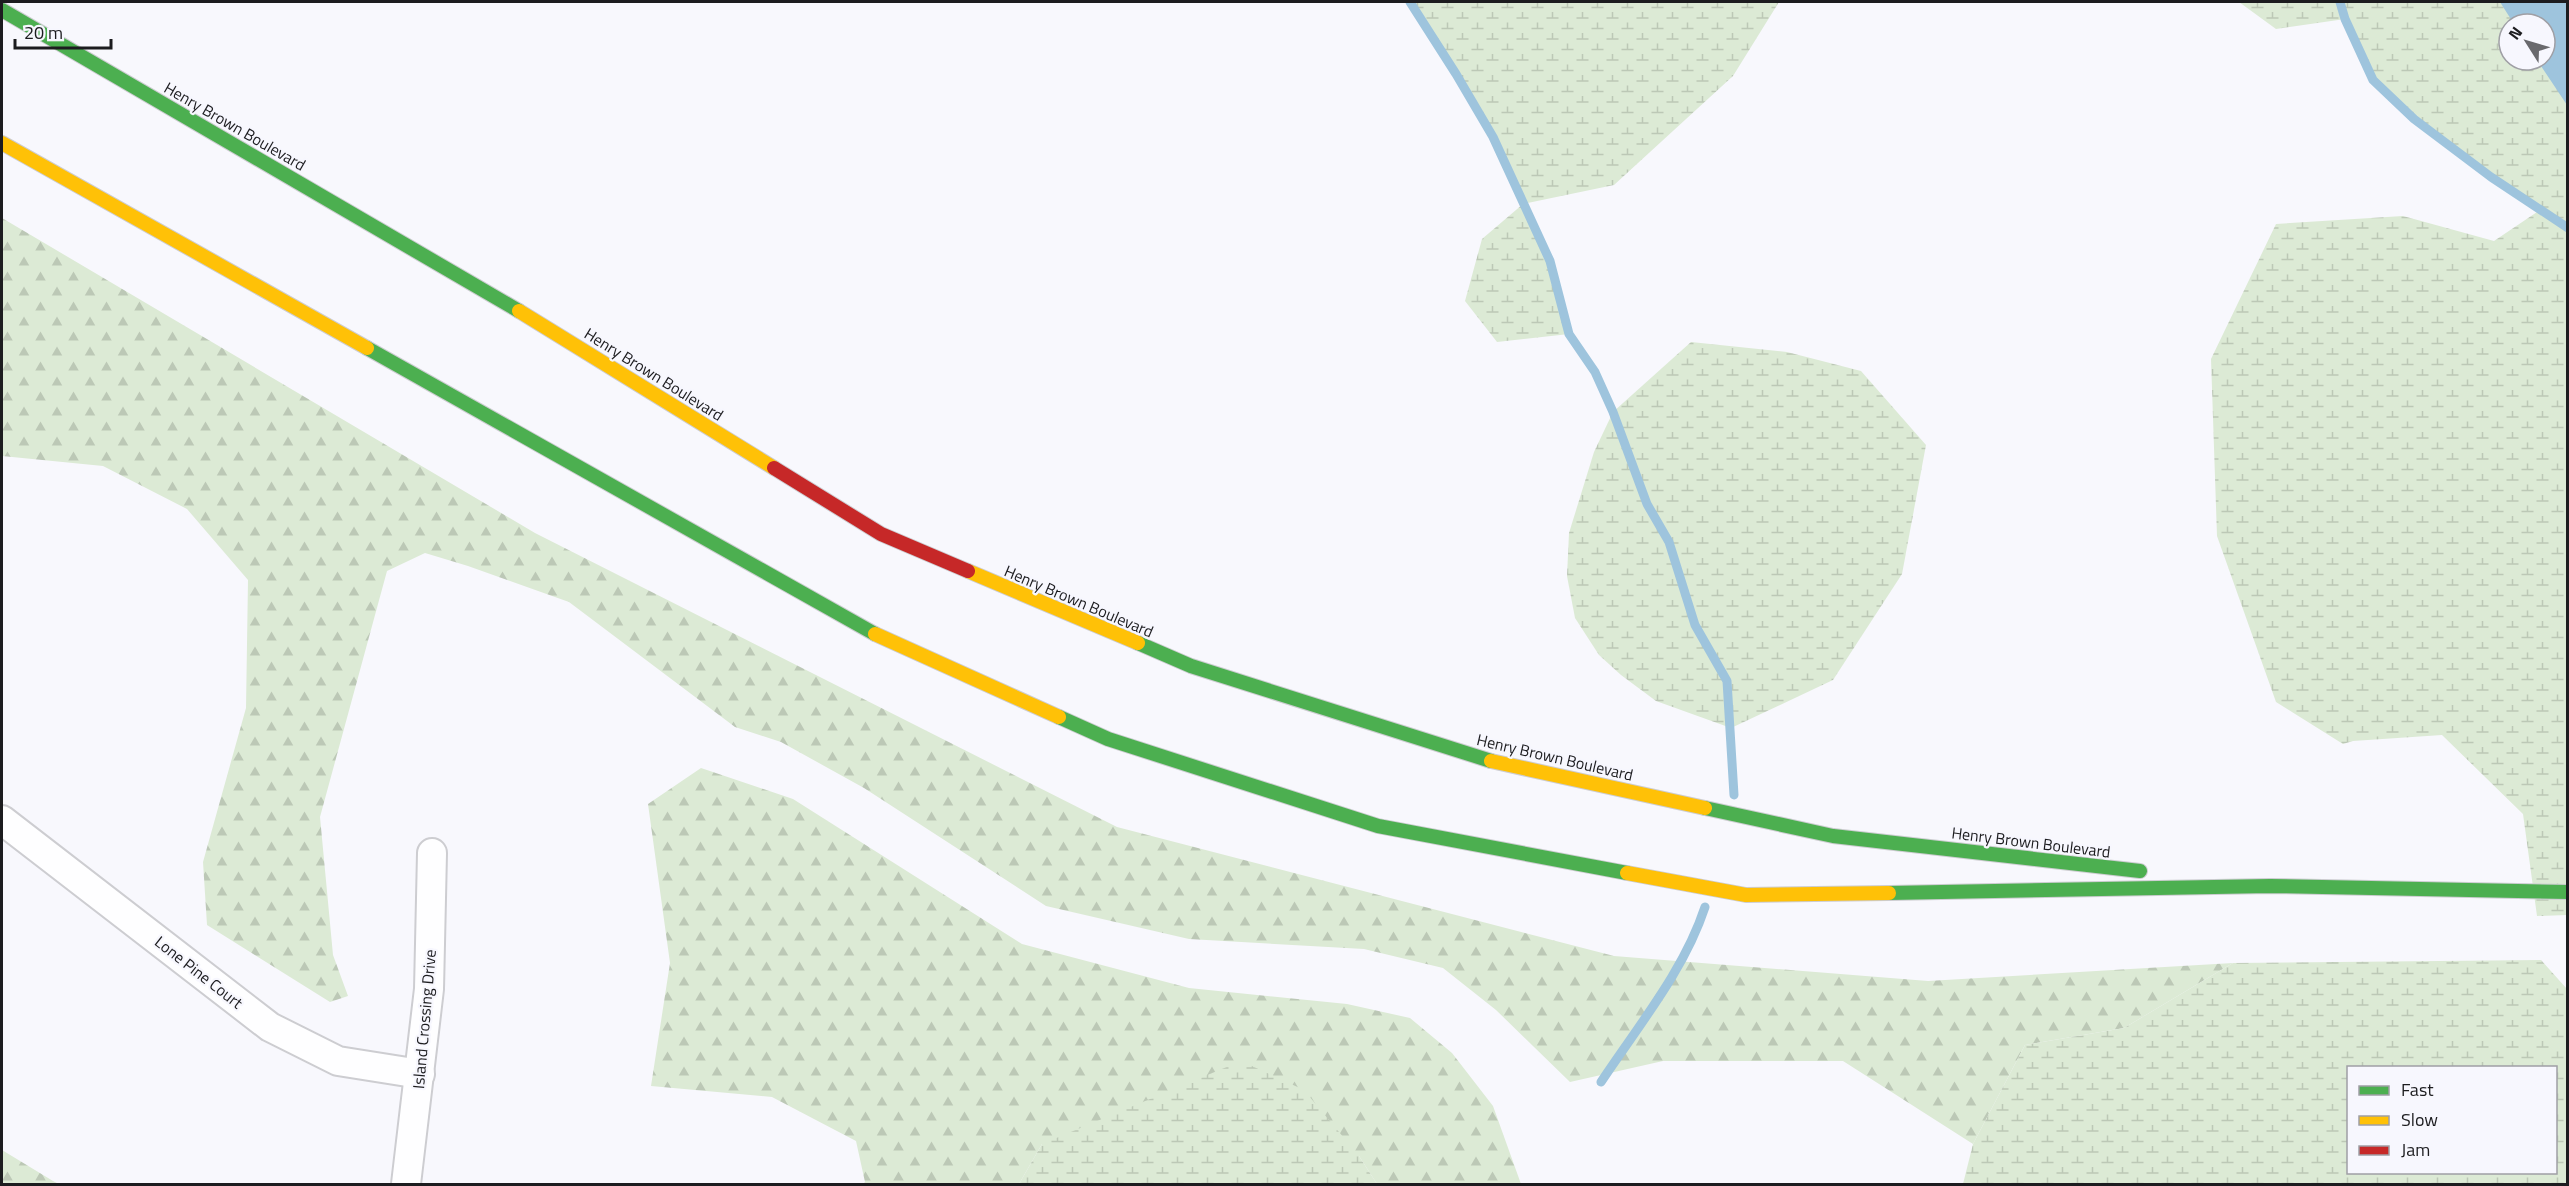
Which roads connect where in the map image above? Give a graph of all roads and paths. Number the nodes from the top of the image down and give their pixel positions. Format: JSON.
{"nodes":[{"id":1,"x":2,"y":9,"type":"edge"},
{"id":2,"x":2,"y":143,"type":"edge"},
{"id":3,"x":2,"y":820,"type":"edge"},
{"id":4,"x":432,"y":853,"type":"dead end"},
{"id":5,"x":2270,"y":886,"type":"junction"},
{"id":6,"x":2568,"y":892,"type":"edge"},
{"id":7,"x":420,"y":1074,"type":"junction"},
{"id":8,"x":406,"y":1185,"type":"edge"}],
"edges":[{"from":1,"to":5,"type":"main road","name":"Henry Brown Boulevard"},
{"from":2,"to":5,"type":"main road","name":"Henry Brown Boulevard"},
{"from":3,"to":7,"type":"street","name":"Lone Pine Court"},
{"from":4,"to":7,"type":"street","name":"Island Crossing Drive"},
{"from":5,"to":6,"type":"main road","name":"Henry Brown Boulevard"},
{"from":7,"to":8,"type":"street","name":"Island Crossing Drive"}]}
